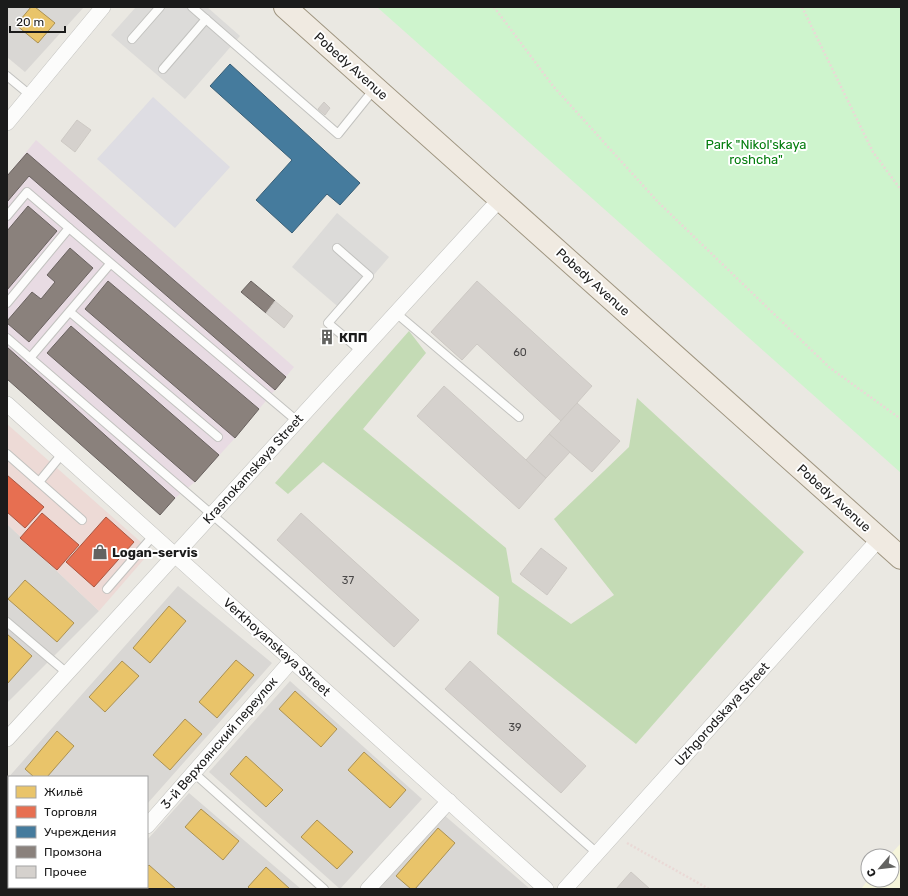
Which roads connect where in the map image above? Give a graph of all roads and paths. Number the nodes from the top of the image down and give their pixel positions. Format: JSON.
{"nodes":[{"id":1,"x":103,"y":7,"type":"edge"},
{"id":2,"x":160,"y":7,"type":"edge"},
{"id":3,"x":192,"y":7,"type":"edge"},
{"id":4,"x":285,"y":7,"type":"edge"},
{"id":5,"x":494,"y":7,"type":"edge"},
{"id":6,"x":802,"y":7,"type":"edge"},
{"id":7,"x":206,"y":19,"type":"junction"},
{"id":8,"x":132,"y":39,"type":"dead end"},
{"id":9,"x":163,"y":69,"type":"dead end"},
{"id":10,"x":7,"y":76,"type":"edge"},
{"id":11,"x":376,"y":88,"type":"junction"},
{"id":12,"x":30,"y":95,"type":"junction"},
{"id":13,"x":7,"y":124,"type":"edge"},
{"id":14,"x":901,"y":190,"type":"edge"},
{"id":15,"x":500,"y":199,"type":"junction"},
{"id":16,"x":7,"y":216,"type":"edge"},
{"id":17,"x":69,"y":228,"type":"junction"},
{"id":18,"x":337,"y":248,"type":"dead end"},
{"id":19,"x":110,"y":264,"type":"junction"},
{"id":20,"x":7,"y":303,"type":"edge"},
{"id":21,"x":70,"y":312,"type":"junction"},
{"id":22,"x":396,"y":313,"type":"junction"},
{"id":23,"x":7,"y":338,"type":"edge"},
{"id":24,"x":361,"y":351,"type":"junction"},
{"id":25,"x":30,"y":358,"type":"junction"},
{"id":26,"x":7,"y":404,"type":"edge"},
{"id":27,"x":519,"y":417,"type":"dead end"},
{"id":28,"x":901,"y":419,"type":"edge"},
{"id":29,"x":297,"y":421,"type":"junction"},
{"id":30,"x":218,"y":437,"type":"dead end"},
{"id":31,"x":7,"y":454,"type":"edge"},
{"id":32,"x":62,"y":454,"type":"junction"},
{"id":33,"x":39,"y":482,"type":"junction"},
{"id":34,"x":211,"y":515,"type":"junction"},
{"id":35,"x":82,"y":520,"type":"dead end"},
{"id":36,"x":153,"y":536,"type":"junction"},
{"id":37,"x":880,"y":538,"type":"junction"},
{"id":38,"x":175,"y":555,"type":"junction"},
{"id":39,"x":901,"y":558,"type":"edge"},
{"id":40,"x":107,"y":589,"type":"dead end"},
{"id":41,"x":7,"y":622,"type":"edge"},
{"id":42,"x":292,"y":660,"type":"junction"},
{"id":43,"x":67,"y":673,"type":"junction"},
{"id":44,"x":7,"y":739,"type":"edge"},
{"id":45,"x":194,"y":773,"type":"junction"},
{"id":46,"x":449,"y":801,"type":"junction"},
{"id":47,"x":148,"y":825,"type":"edge"},
{"id":48,"x":613,"y":835,"type":"junction"},
{"id":49,"x":597,"y":853,"type":"junction"},
{"id":50,"x":324,"y":889,"type":"edge"},
{"id":51,"x":368,"y":889,"type":"edge"},
{"id":52,"x":546,"y":889,"type":"edge"},
{"id":53,"x":565,"y":889,"type":"edge"},
{"id":54,"x":709,"y":889,"type":"edge"}],
"edges":[{"from":1,"to":12,"type":"street"},
{"from":2,"to":8,"type":"lane"},
{"from":3,"to":7,"type":"lane"},
{"from":4,"to":11,"type":"main road","name":"Pobedy Avenue"},
{"from":5,"to":28,"type":"path"},
{"from":6,"to":14,"type":"path"},
{"from":7,"to":9,"type":"lane"},
{"from":7,"to":11,"type":"lane"},
{"from":10,"to":12,"type":"lane"},
{"from":11,"to":15,"type":"main road","name":"Pobedy Avenue"},
{"from":12,"to":13,"type":"street"},
{"from":15,"to":22,"type":"street","name":"Krasnokamskaya Street"},
{"from":15,"to":37,"type":"main road","name":"Pobedy Avenue"},
{"from":16,"to":17,"type":"lane"},
{"from":17,"to":19,"type":"lane"},
{"from":17,"to":20,"type":"lane"},
{"from":18,"to":24,"type":"lane"},
{"from":19,"to":21,"type":"lane"},
{"from":19,"to":29,"type":"lane"},
{"from":21,"to":25,"type":"lane"},
{"from":21,"to":30,"type":"lane"},
{"from":22,"to":24,"type":"street","name":"Krasnokamskaya Street"},
{"from":22,"to":27,"type":"lane"},
{"from":23,"to":25,"type":"lane"},
{"from":24,"to":29,"type":"street","name":"Krasnokamskaya Street"},
{"from":25,"to":34,"type":"lane"},
{"from":26,"to":32,"type":"street","name":"Verkhoyanskaya Street"},
{"from":29,"to":34,"type":"street","name":"Krasnokamskaya Street"},
{"from":31,"to":33,"type":"lane"},
{"from":32,"to":33,"type":"lane"},
{"from":32,"to":36,"type":"street","name":"Verkhoyanskaya Street"},
{"from":33,"to":35,"type":"lane"},
{"from":34,"to":38,"type":"street","name":"Krasnokamskaya Street"},
{"from":34,"to":49,"type":"lane"},
{"from":36,"to":38,"type":"street","name":"Verkhoyanskaya Street"},
{"from":36,"to":40,"type":"lane"},
{"from":37,"to":39,"type":"main road","name":"Pobedy Avenue"},
{"from":37,"to":48,"type":"street","name":"Uzhgorodskaya Street"},
{"from":38,"to":42,"type":"street","name":"Verkhoyanskaya Street"},
{"from":38,"to":43,"type":"street","name":"Krasnokamskaya Street"},
{"from":41,"to":43,"type":"lane"},
{"from":42,"to":45,"type":"street","name":"3-й Верхоянский переулок"},
{"from":42,"to":46,"type":"street","name":"Verkhoyanskaya Street"},
{"from":43,"to":44,"type":"street","name":"Krasnokamskaya Street"},
{"from":45,"to":47,"type":"street","name":"3-й Верхоянский переулок"},
{"from":45,"to":50,"type":"lane"},
{"from":46,"to":51,"type":"street"},
{"from":46,"to":52,"type":"street","name":"Verkhoyanskaya Street"},
{"from":48,"to":49,"type":"street","name":"Uzhgorodskaya Street"},
{"from":48,"to":54,"type":"path"},
{"from":49,"to":53,"type":"street","name":"Uzhgorodskaya Street"}]}
